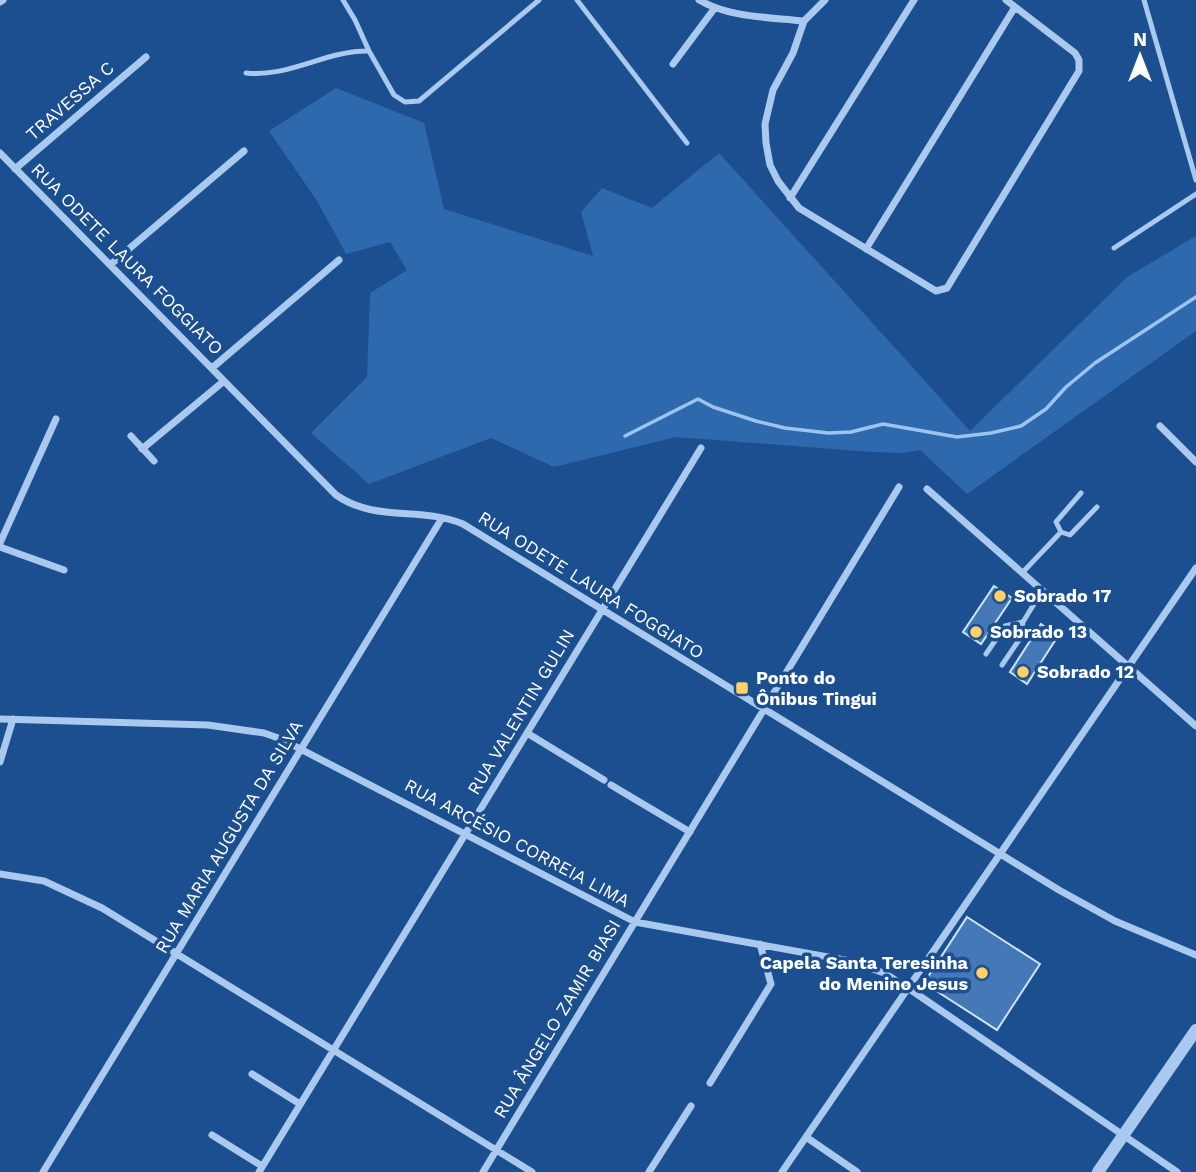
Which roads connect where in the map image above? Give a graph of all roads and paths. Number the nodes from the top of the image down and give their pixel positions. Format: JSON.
{"nodes":[{"id":1,"x":343,"y":0,"type":"edge"},
{"id":2,"x":539,"y":0,"type":"edge"},
{"id":3,"x":577,"y":0,"type":"edge"},
{"id":4,"x":699,"y":0,"type":"edge"},
{"id":5,"x":825,"y":0,"type":"edge"},
{"id":6,"x":914,"y":0,"type":"edge"},
{"id":7,"x":1006,"y":0,"type":"edge"},
{"id":8,"x":1144,"y":0,"type":"edge"},
{"id":9,"x":1015,"y":7,"type":"junction"},
{"id":10,"x":714,"y":9,"type":"junction"},
{"id":11,"x":804,"y":21,"type":"junction"},
{"id":12,"x":369,"y":51,"type":"junction"},
{"id":13,"x":146,"y":57,"type":"dead end"},
{"id":14,"x":673,"y":64,"type":"dead end"},
{"id":15,"x":246,"y":73,"type":"dead end"},
{"id":16,"x":687,"y":143,"type":"dead end"},
{"id":17,"x":244,"y":151,"type":"dead end"},
{"id":18,"x":0,"y":153,"type":"edge"},
{"id":19,"x":15,"y":169,"type":"junction"},
{"id":20,"x":1196,"y":180,"type":"edge"},
{"id":21,"x":1196,"y":194,"type":"edge"},
{"id":22,"x":790,"y":198,"type":"junction"},
{"id":23,"x":1114,"y":248,"type":"dead end"},
{"id":24,"x":866,"y":249,"type":"junction"},
{"id":25,"x":339,"y":260,"type":"dead end"},
{"id":26,"x":110,"y":265,"type":"junction"},
{"id":27,"x":212,"y":368,"type":"junction"},
{"id":28,"x":224,"y":381,"type":"junction"},
{"id":29,"x":56,"y":419,"type":"dead end"},
{"id":30,"x":1160,"y":425,"type":"dead end"},
{"id":31,"x":131,"y":436,"type":"dead end"},
{"id":32,"x":701,"y":448,"type":"dead end"},
{"id":33,"x":142,"y":449,"type":"junction"},
{"id":34,"x":154,"y":461,"type":"dead end"},
{"id":35,"x":1196,"y":462,"type":"edge"},
{"id":36,"x":900,"y":487,"type":"dead end"},
{"id":37,"x":927,"y":489,"type":"dead end"},
{"id":38,"x":1081,"y":493,"type":"dead end"},
{"id":39,"x":1097,"y":508,"type":"dead end"},
{"id":40,"x":442,"y":518,"type":"junction"},
{"id":41,"x":1061,"y":532,"type":"junction"},
{"id":42,"x":0,"y":545,"type":"edge"},
{"id":43,"x":1196,"y":568,"type":"edge"},
{"id":44,"x":64,"y":570,"type":"dead end"},
{"id":45,"x":1022,"y":573,"type":"junction"},
{"id":46,"x":1042,"y":591,"type":"junction"},
{"id":47,"x":602,"y":610,"type":"junction"},
{"id":48,"x":1023,"y":622,"type":"junction"},
{"id":49,"x":986,"y":654,"type":"dead end"},
{"id":50,"x":1002,"y":665,"type":"dead end"},
{"id":51,"x":1128,"y":666,"type":"junction"},
{"id":52,"x":764,"y":709,"type":"junction"},
{"id":53,"x":0,"y":719,"type":"edge"},
{"id":54,"x":13,"y":719,"type":"junction"},
{"id":55,"x":1196,"y":726,"type":"edge"},
{"id":56,"x":527,"y":733,"type":"junction"},
{"id":57,"x":301,"y":749,"type":"junction"},
{"id":58,"x":0,"y":762,"type":"edge"},
{"id":59,"x":604,"y":780,"type":"dead end"},
{"id":60,"x":611,"y":785,"type":"dead end"},
{"id":61,"x":690,"y":832,"type":"junction"},
{"id":62,"x":466,"y":833,"type":"junction"},
{"id":63,"x":1000,"y":854,"type":"junction"},
{"id":64,"x":0,"y":874,"type":"edge"},
{"id":65,"x":635,"y":922,"type":"junction"},
{"id":66,"x":761,"y":944,"type":"junction"},
{"id":67,"x":176,"y":953,"type":"junction"},
{"id":68,"x":1196,"y":955,"type":"edge"},
{"id":69,"x":908,"y":988,"type":"junction"},
{"id":70,"x":1196,"y":1030,"type":"edge"},
{"id":71,"x":333,"y":1050,"type":"junction"},
{"id":72,"x":251,"y":1074,"type":"dead end"},
{"id":73,"x":709,"y":1083,"type":"dead end"},
{"id":74,"x":300,"y":1104,"type":"junction"},
{"id":75,"x":691,"y":1106,"type":"dead end"},
{"id":76,"x":212,"y":1135,"type":"dead end"},
{"id":77,"x":1123,"y":1136,"type":"junction"},
{"id":78,"x":806,"y":1137,"type":"junction"},
{"id":79,"x":496,"y":1150,"type":"junction"},
{"id":80,"x":261,"y":1169,"type":"edge"},
{"id":81,"x":43,"y":1172,"type":"edge"},
{"id":82,"x":483,"y":1172,"type":"edge"},
{"id":83,"x":532,"y":1172,"type":"edge"},
{"id":84,"x":649,"y":1172,"type":"edge"},
{"id":85,"x":782,"y":1172,"type":"edge"},
{"id":86,"x":857,"y":1172,"type":"edge"},
{"id":87,"x":1098,"y":1172,"type":"edge"},
{"id":88,"x":1177,"y":1172,"type":"edge"}],
"edges":[{"from":1,"to":12,"type":"lane"},
{"from":2,"to":12,"type":"lane"},
{"from":3,"to":16,"type":"lane"},
{"from":4,"to":10,"type":"street"},
{"from":5,"to":11,"type":"street"},
{"from":6,"to":22,"type":"street"},
{"from":7,"to":9,"type":"street"},
{"from":8,"to":20,"type":"lane"},
{"from":9,"to":24,"type":"street"},
{"from":9,"to":24,"type":"street"},
{"from":10,"to":11,"type":"street"},
{"from":10,"to":14,"type":"street"},
{"from":11,"to":22,"type":"street"},
{"from":12,"to":15,"type":"lane"},
{"from":13,"to":19,"type":"street","name":"TRAVESSA C"},
{"from":17,"to":26,"type":"street"},
{"from":18,"to":19,"type":"street","name":"RUA ODETE LAURA FOGGIATO"},
{"from":19,"to":26,"type":"street","name":"RUA ODETE LAURA FOGGIATO"},
{"from":21,"to":23,"type":"lane"},
{"from":22,"to":24,"type":"street"},
{"from":25,"to":27,"type":"street"},
{"from":26,"to":27,"type":"street","name":"RUA ODETE LAURA FOGGIATO"},
{"from":27,"to":28,"type":"street","name":"RUA ODETE LAURA FOGGIATO"},
{"from":28,"to":33,"type":"street"},
{"from":28,"to":40,"type":"street","name":"RUA ODETE LAURA FOGGIATO"},
{"from":29,"to":42,"type":"street"},
{"from":30,"to":35,"type":"street"},
{"from":31,"to":33,"type":"street"},
{"from":32,"to":47,"type":"street","name":"RUA VALENTIN GULIN"},
{"from":33,"to":34,"type":"street"},
{"from":36,"to":52,"type":"street","name":"RUA ÂNGELO ZAMIR BIASI"},
{"from":37,"to":45,"type":"street"},
{"from":38,"to":41,"type":"lane"},
{"from":39,"to":41,"type":"lane"},
{"from":40,"to":47,"type":"street","name":"RUA ODETE LAURA FOGGIATO"},
{"from":40,"to":57,"type":"street","name":"RUA MARIA AUGUSTA DA SILVA"},
{"from":41,"to":45,"type":"lane"},
{"from":42,"to":44,"type":"street"},
{"from":43,"to":51,"type":"street"},
{"from":45,"to":46,"type":"street"},
{"from":46,"to":48,"type":"lane"},
{"from":46,"to":51,"type":"street"},
{"from":47,"to":52,"type":"street","name":"RUA ODETE LAURA FOGGIATO"},
{"from":47,"to":56,"type":"street","name":"RUA VALENTIN GULIN"},
{"from":48,"to":49,"type":"lane"},
{"from":48,"to":50,"type":"lane"},
{"from":51,"to":55,"type":"street"},
{"from":51,"to":63,"type":"street"},
{"from":52,"to":61,"type":"street","name":"RUA ÂNGELO ZAMIR BIASI"},
{"from":52,"to":63,"type":"street","name":"RUA ODETE LAURA FOGGIATO"},
{"from":53,"to":54,"type":"street","name":"RUA ARCÉSIO CORREIA LIMA"},
{"from":54,"to":57,"type":"street","name":"RUA ARCÉSIO CORREIA LIMA"},
{"from":54,"to":58,"type":"street"},
{"from":56,"to":59,"type":"street"},
{"from":56,"to":62,"type":"street","name":"RUA VALENTIN GULIN"},
{"from":57,"to":62,"type":"street","name":"RUA ARCÉSIO CORREIA LIMA"},
{"from":57,"to":67,"type":"street","name":"RUA MARIA AUGUSTA DA SILVA"},
{"from":60,"to":61,"type":"street"},
{"from":61,"to":65,"type":"street","name":"RUA ÂNGELO ZAMIR BIASI"},
{"from":62,"to":65,"type":"street","name":"RUA ARCÉSIO CORREIA LIMA"},
{"from":62,"to":71,"type":"street","name":"RUA VALENTIN GULIN"},
{"from":63,"to":68,"type":"street","name":"RUA ODETE LAURA FOGGIATO"},
{"from":63,"to":69,"type":"street"},
{"from":64,"to":67,"type":"street"},
{"from":65,"to":66,"type":"street","name":"RUA ARCÉSIO CORREIA LIMA"},
{"from":65,"to":79,"type":"street","name":"RUA ÂNGELO ZAMIR BIASI"},
{"from":66,"to":69,"type":"street","name":"RUA ARCÉSIO CORREIA LIMA"},
{"from":66,"to":73,"type":"street"},
{"from":67,"to":71,"type":"street"},
{"from":67,"to":81,"type":"street","name":"RUA MARIA AUGUSTA DA SILVA"},
{"from":69,"to":77,"type":"street","name":"RUA ARCÉSIO CORREIA LIMA"},
{"from":69,"to":78,"type":"street"},
{"from":70,"to":77,"type":"street"},
{"from":71,"to":74,"type":"street","name":"RUA VALENTIN GULIN"},
{"from":71,"to":79,"type":"street"},
{"from":72,"to":74,"type":"street"},
{"from":74,"to":80,"type":"street","name":"RUA VALENTIN GULIN"},
{"from":75,"to":84,"type":"street"},
{"from":76,"to":80,"type":"street"},
{"from":77,"to":87,"type":"street"},
{"from":77,"to":88,"type":"street","name":"RUA ARCÉSIO CORREIA LIMA"},
{"from":78,"to":85,"type":"street"},
{"from":78,"to":86,"type":"street"},
{"from":79,"to":82,"type":"street","name":"RUA ÂNGELO ZAMIR BIASI"},
{"from":79,"to":83,"type":"street"}]}
